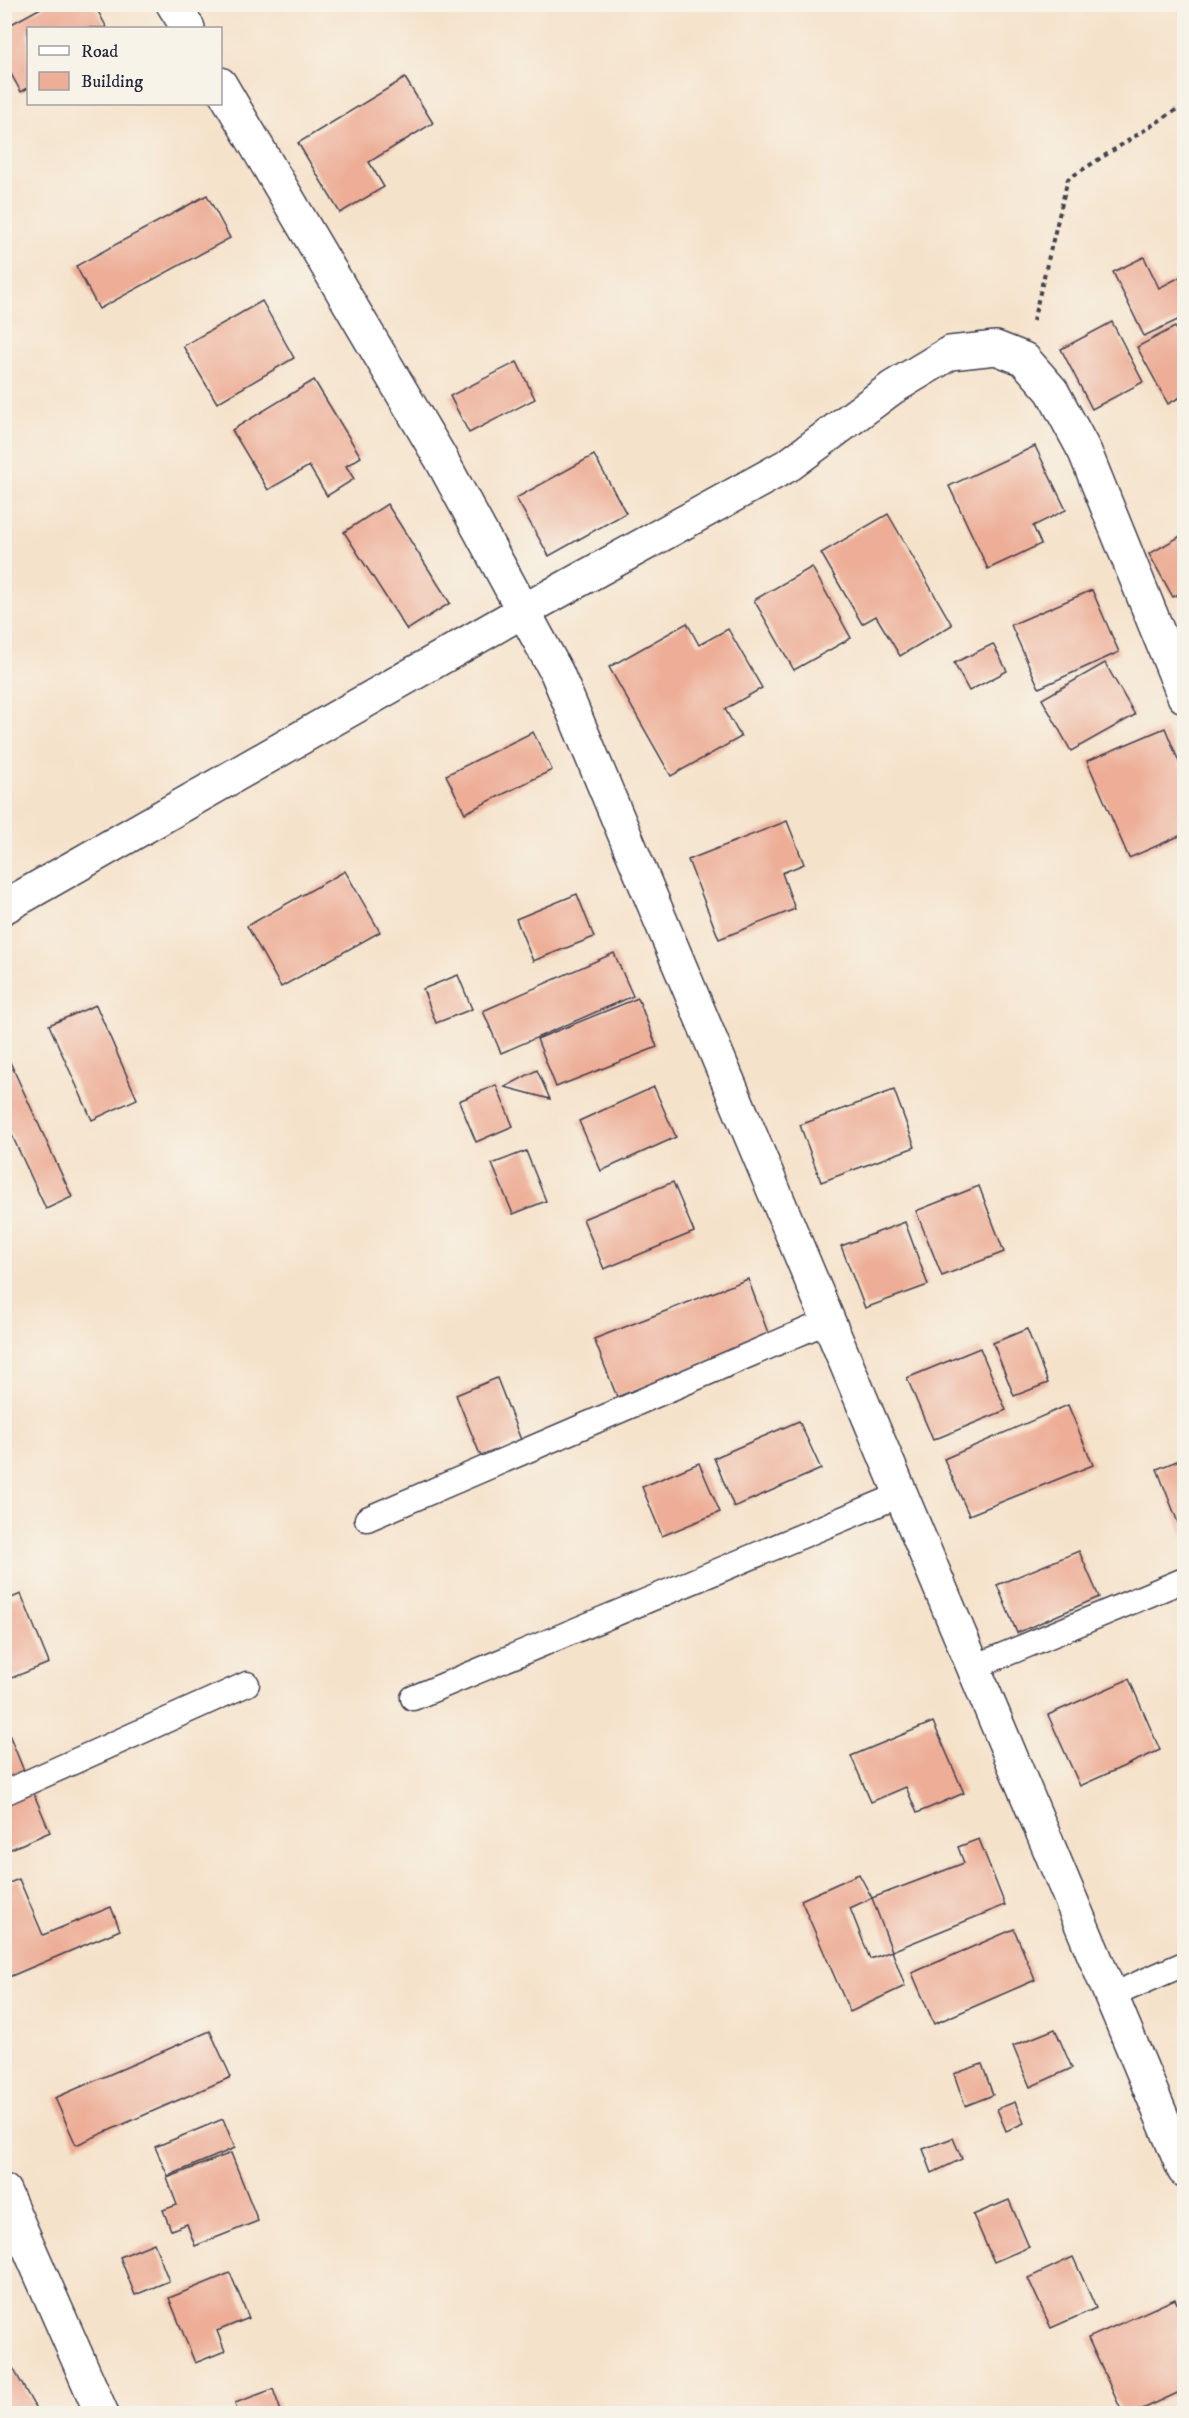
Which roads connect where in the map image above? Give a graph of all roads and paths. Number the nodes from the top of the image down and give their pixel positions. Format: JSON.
{"nodes":[{"id":1,"x":173,"y":4,"type":"edge"},
{"id":2,"x":187,"y":27,"type":"edge"},
{"id":3,"x":222,"y":87,"type":"edge"},
{"id":4,"x":1185,"y":105,"type":"edge"},
{"id":5,"x":1024,"y":359,"type":"junction"},
{"id":6,"x":523,"y":611,"type":"junction"},
{"id":7,"x":1185,"y":696,"type":"edge"},
{"id":8,"x":4,"y":907,"type":"edge"},
{"id":9,"x":828,"y":1322,"type":"junction"},
{"id":10,"x":900,"y":1495,"type":"junction"},
{"id":11,"x":367,"y":1519,"type":"dead end"},
{"id":12,"x":1185,"y":1580,"type":"edge"},
{"id":13,"x":972,"y":1668,"type":"junction"},
{"id":14,"x":247,"y":1684,"type":"dead end"},
{"id":15,"x":413,"y":1698,"type":"dead end"},
{"id":16,"x":4,"y":1793,"type":"edge"},
{"id":17,"x":1185,"y":1964,"type":"edge"},
{"id":18,"x":1110,"y":1996,"type":"junction"},
{"id":19,"x":1185,"y":2170,"type":"edge"},
{"id":20,"x":4,"y":2191,"type":"edge"},
{"id":21,"x":102,"y":2414,"type":"edge"}],
"edges":[{"from":1,"to":2,"type":"street"},
{"from":3,"to":6,"type":"street"},
{"from":4,"to":5,"type":"path"},
{"from":5,"to":6,"type":"street"},
{"from":5,"to":7,"type":"street"},
{"from":6,"to":8,"type":"street"},
{"from":6,"to":9,"type":"street"},
{"from":9,"to":10,"type":"street"},
{"from":9,"to":11,"type":"lane"},
{"from":10,"to":13,"type":"street"},
{"from":10,"to":15,"type":"lane"},
{"from":12,"to":13,"type":"lane"},
{"from":13,"to":18,"type":"street"},
{"from":14,"to":16,"type":"lane"},
{"from":17,"to":18,"type":"lane"},
{"from":18,"to":19,"type":"street"},
{"from":20,"to":21,"type":"street"}]}
